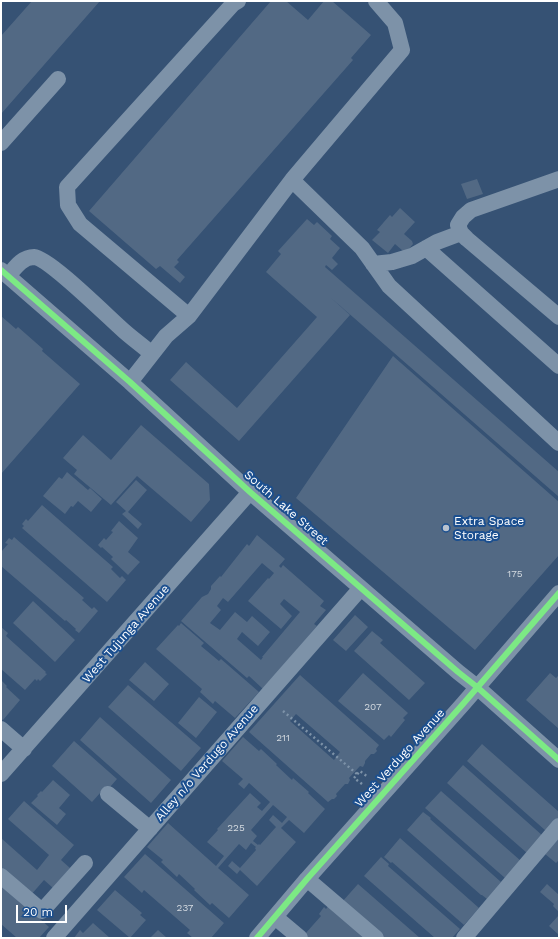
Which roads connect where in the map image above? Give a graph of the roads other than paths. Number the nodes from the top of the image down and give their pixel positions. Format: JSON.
{"nodes":[{"id":1,"x":238,"y":1,"type":"edge"},
{"id":2,"x":376,"y":1,"type":"edge"},
{"id":3,"x":58,"y":79,"type":"dead end"},
{"id":4,"x":1,"y":143,"type":"edge"},
{"id":5,"x":559,"y":179,"type":"edge"},
{"id":6,"x":292,"y":180,"type":"junction"},
{"id":7,"x":461,"y":233,"type":"junction"},
{"id":8,"x":426,"y":248,"type":"junction"},
{"id":9,"x":373,"y":264,"type":"junction"},
{"id":10,"x":4,"y":273,"type":"edge"},
{"id":11,"x":190,"y":316,"type":"junction"},
{"id":12,"x":559,"y":317,"type":"edge"},
{"id":13,"x":152,"y":354,"type":"junction"},
{"id":14,"x":559,"y":366,"type":"edge"},
{"id":15,"x":130,"y":382,"type":"junction"},
{"id":16,"x":559,"y":443,"type":"edge"},
{"id":17,"x":250,"y":492,"type":"junction"},
{"id":18,"x":361,"y":588,"type":"junction"},
{"id":19,"x":559,"y":593,"type":"edge"},
{"id":20,"x":477,"y":687,"type":"junction"},
{"id":21,"x":1,"y":729,"type":"edge"},
{"id":22,"x":24,"y":748,"type":"junction"},
{"id":23,"x":559,"y":760,"type":"edge"},
{"id":24,"x":1,"y":774,"type":"edge"},
{"id":25,"x":108,"y":794,"type":"dead end"},
{"id":26,"x":559,"y":826,"type":"edge"},
{"id":27,"x":150,"y":829,"type":"junction"},
{"id":28,"x":85,"y":862,"type":"dead end"},
{"id":29,"x":1,"y":876,"type":"edge"},
{"id":30,"x":307,"y":879,"type":"junction"},
{"id":31,"x":275,"y":917,"type":"junction"},
{"id":32,"x":54,"y":938,"type":"edge"},
{"id":33,"x":257,"y":938,"type":"edge"},
{"id":34,"x":300,"y":938,"type":"edge"},
{"id":35,"x":376,"y":938,"type":"edge"},
{"id":36,"x":464,"y":938,"type":"edge"}],
"edges":[{"from":1,"to":11,"type":"street"},
{"from":2,"to":6,"type":"street"},
{"from":3,"to":4,"type":"street"},
{"from":5,"to":7,"type":"street"},
{"from":6,"to":9,"type":"street"},
{"from":6,"to":11,"type":"street"},
{"from":7,"to":8,"type":"street"},
{"from":7,"to":12,"type":"street"},
{"from":8,"to":9,"type":"street"},
{"from":8,"to":14,"type":"street"},
{"from":9,"to":16,"type":"street"},
{"from":10,"to":13,"type":"street"},
{"from":10,"to":15,"type":"street","name":"South Lake Street"},
{"from":11,"to":13,"type":"street"},
{"from":13,"to":15,"type":"street"},
{"from":15,"to":17,"type":"street","name":"South Lake Street"},
{"from":17,"to":18,"type":"street","name":"South Lake Street"},
{"from":17,"to":22,"type":"street","name":"West Tujunga Avenue"},
{"from":18,"to":20,"type":"street","name":"South Lake Street"},
{"from":18,"to":27,"type":"street","name":"Alley n/o Verdugo Avenue"},
{"from":19,"to":20,"type":"street","name":"West Verdugo Avenue"},
{"from":20,"to":23,"type":"street","name":"South Lake Street"},
{"from":20,"to":30,"type":"street","name":"West Verdugo Avenue"},
{"from":21,"to":22,"type":"street"},
{"from":22,"to":24,"type":"street","name":"West Tujunga Avenue"},
{"from":25,"to":27,"type":"street"},
{"from":26,"to":36,"type":"street"},
{"from":27,"to":32,"type":"street","name":"Alley n/o Verdugo Avenue"},
{"from":28,"to":29,"type":"street"},
{"from":30,"to":31,"type":"street","name":"West Verdugo Avenue"},
{"from":30,"to":35,"type":"street"},
{"from":31,"to":33,"type":"street","name":"West Verdugo Avenue"},
{"from":31,"to":34,"type":"street"}]}
